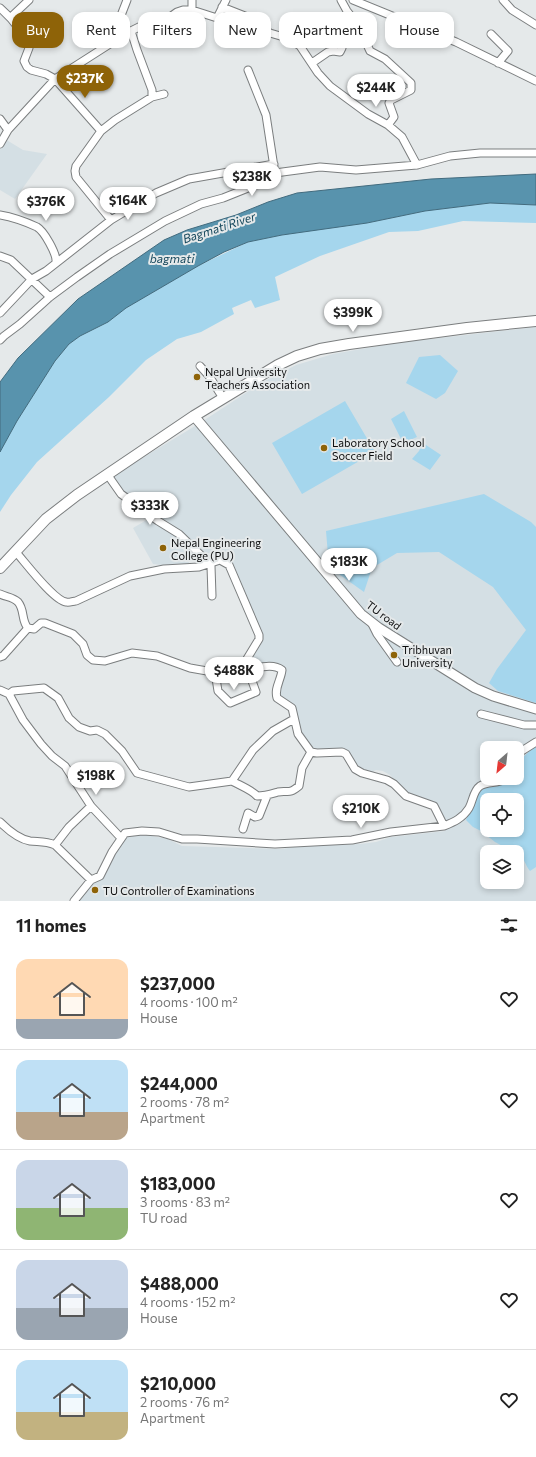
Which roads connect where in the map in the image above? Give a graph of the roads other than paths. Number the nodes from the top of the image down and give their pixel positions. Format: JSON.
{"nodes":[{"id":1,"x":29,"y":0,"type":"edge"},
{"id":2,"x":127,"y":0,"type":"edge"},
{"id":3,"x":192,"y":0,"type":"edge"},
{"id":4,"x":226,"y":0,"type":"edge"},
{"id":5,"x":340,"y":0,"type":"edge"},
{"id":6,"x":353,"y":0,"type":"edge"},
{"id":7,"x":503,"y":0,"type":"edge"},
{"id":8,"x":222,"y":7,"type":"junction"},
{"id":9,"x":0,"y":8,"type":"edge"},
{"id":10,"x":192,"y":10,"type":"junction"},
{"id":11,"x":122,"y":12,"type":"edge"},
{"id":12,"x":348,"y":12,"type":"edge"},
{"id":13,"x":11,"y":17,"type":"junction"},
{"id":14,"x":536,"y":25,"type":"edge"},
{"id":15,"x":130,"y":32,"type":"edge"},
{"id":16,"x":130,"y":34,"type":"edge"},
{"id":17,"x":491,"y":34,"type":"dead end"},
{"id":18,"x":104,"y":48,"type":"edge"},
{"id":19,"x":342,"y":48,"type":"edge"},
{"id":20,"x":369,"y":48,"type":"edge"},
{"id":21,"x":498,"y":63,"type":"junction"},
{"id":22,"x":312,"y":64,"type":"junction"},
{"id":23,"x":248,"y":70,"type":"dead end"},
{"id":24,"x":55,"y":79,"type":"junction"},
{"id":25,"x":536,"y":81,"type":"edge"},
{"id":26,"x":164,"y":94,"type":"dead end"},
{"id":27,"x":152,"y":97,"type":"junction"},
{"id":28,"x":0,"y":119,"type":"edge"},
{"id":29,"x":388,"y":126,"type":"junction"},
{"id":30,"x":8,"y":130,"type":"junction"},
{"id":31,"x":101,"y":131,"type":"junction"},
{"id":32,"x":0,"y":144,"type":"edge"},
{"id":33,"x":536,"y":153,"type":"edge"},
{"id":34,"x":274,"y":164,"type":"junction"},
{"id":35,"x":418,"y":165,"type":"junction"},
{"id":36,"x":275,"y":173,"type":"junction"},
{"id":37,"x":0,"y":215,"type":"edge"},
{"id":38,"x":111,"y":220,"type":"junction"},
{"id":39,"x":0,"y":256,"type":"edge"},
{"id":40,"x":56,"y":262,"type":"junction"},
{"id":41,"x":32,"y":279,"type":"junction"},
{"id":42,"x":50,"y":297,"type":"junction"},
{"id":43,"x":0,"y":313,"type":"edge"},
{"id":44,"x":536,"y":321,"type":"edge"},
{"id":45,"x":1,"y":336,"type":"edge"},
{"id":46,"x":200,"y":366,"type":"dead end"},
{"id":47,"x":223,"y":398,"type":"junction"},
{"id":48,"x":194,"y":416,"type":"junction"},
{"id":49,"x":107,"y":474,"type":"junction"},
{"id":50,"x":15,"y":551,"type":"junction"},
{"id":51,"x":209,"y":563,"type":"junction"},
{"id":52,"x":0,"y":568,"type":"edge"},
{"id":53,"x":0,"y":594,"type":"edge"},
{"id":54,"x":212,"y":596,"type":"dead end"},
{"id":55,"x":371,"y":622,"type":"junction"},
{"id":56,"x":28,"y":628,"type":"junction"},
{"id":57,"x":0,"y":657,"type":"edge"},
{"id":58,"x":397,"y":662,"type":"dead end"},
{"id":59,"x":247,"y":670,"type":"junction"},
{"id":60,"x":216,"y":672,"type":"junction"},
{"id":61,"x":0,"y":690,"type":"edge"},
{"id":62,"x":9,"y":694,"type":"junction"},
{"id":63,"x":536,"y":709,"type":"edge"},
{"id":64,"x":481,"y":714,"type":"dead end"},
{"id":65,"x":294,"y":719,"type":"junction"},
{"id":66,"x":536,"y":725,"type":"edge"},
{"id":67,"x":536,"y":742,"type":"edge"},
{"id":68,"x":524,"y":750,"type":"edge"},
{"id":69,"x":311,"y":752,"type":"junction"},
{"id":70,"x":232,"y":781,"type":"junction"},
{"id":71,"x":485,"y":785,"type":"edge"},
{"id":72,"x":267,"y":796,"type":"junction"},
{"id":73,"x":91,"y":806,"type":"junction"},
{"id":74,"x":0,"y":822,"type":"edge"},
{"id":75,"x":444,"y":826,"type":"junction"},
{"id":76,"x":243,"y":829,"type":"dead end"},
{"id":77,"x":121,"y":838,"type":"junction"},
{"id":78,"x":55,"y":845,"type":"junction"},
{"id":79,"x":90,"y":880,"type":"junction"},
{"id":80,"x":74,"y":901,"type":"edge"}],
"edges":[{"from":1,"to":13,"type":"street"},
{"from":2,"to":11,"type":"street"},
{"from":3,"to":10,"type":"street"},
{"from":4,"to":8,"type":"street"},
{"from":5,"to":12,"type":"street"},
{"from":6,"to":21,"type":"street"},
{"from":7,"to":14,"type":"street"},
{"from":8,"to":10,"type":"street"},
{"from":8,"to":22,"type":"street"},
{"from":9,"to":13,"type":"street"},
{"from":10,"to":15,"type":"street"},
{"from":13,"to":24,"type":"street"},
{"from":16,"to":27,"type":"street"},
{"from":17,"to":21,"type":"street"},
{"from":18,"to":24,"type":"street"},
{"from":19,"to":22,"type":"street"},
{"from":20,"to":29,"type":"street"},
{"from":21,"to":25,"type":"street"},
{"from":22,"to":29,"type":"street"},
{"from":23,"to":34,"type":"street"},
{"from":24,"to":30,"type":"street"},
{"from":24,"to":31,"type":"street"},
{"from":26,"to":27,"type":"street"},
{"from":27,"to":31,"type":"street"},
{"from":28,"to":30,"type":"street"},
{"from":29,"to":35,"type":"street"},
{"from":30,"to":32,"type":"street"},
{"from":31,"to":38,"type":"street"},
{"from":33,"to":35,"type":"street"},
{"from":34,"to":36,"type":"street"},
{"from":34,"to":38,"type":"street"},
{"from":35,"to":36,"type":"street"},
{"from":36,"to":42,"type":"street"},
{"from":37,"to":40,"type":"street"},
{"from":38,"to":40,"type":"street"},
{"from":39,"to":41,"type":"street"},
{"from":40,"to":41,"type":"street"},
{"from":41,"to":42,"type":"street"},
{"from":41,"to":43,"type":"street"},
{"from":42,"to":45,"type":"street"},
{"from":44,"to":47,"type":"main road"},
{"from":46,"to":47,"type":"street"},
{"from":47,"to":48,"type":"main road"},
{"from":48,"to":49,"type":"main road"},
{"from":48,"to":55,"type":"street","name":"TU road"},
{"from":49,"to":50,"type":"main road"},
{"from":49,"to":51,"type":"street"},
{"from":50,"to":51,"type":"street"},
{"from":50,"to":52,"type":"main road"},
{"from":51,"to":54,"type":"street"},
{"from":51,"to":59,"type":"street"},
{"from":53,"to":56,"type":"street"},
{"from":55,"to":58,"type":"street"},
{"from":55,"to":63,"type":"street","name":"TU road"},
{"from":56,"to":57,"type":"street"},
{"from":56,"to":60,"type":"street"},
{"from":59,"to":60,"type":"street"},
{"from":59,"to":60,"type":"street"},
{"from":59,"to":65,"type":"street"},
{"from":61,"to":62,"type":"street"},
{"from":62,"to":70,"type":"street"},
{"from":62,"to":73,"type":"street"},
{"from":64,"to":66,"type":"street"},
{"from":65,"to":69,"type":"street"},
{"from":65,"to":70,"type":"street"},
{"from":67,"to":68,"type":"street"},
{"from":69,"to":72,"type":"street"},
{"from":69,"to":75,"type":"street"},
{"from":70,"to":72,"type":"street"},
{"from":71,"to":75,"type":"street"},
{"from":72,"to":76,"type":"street"},
{"from":73,"to":77,"type":"street"},
{"from":73,"to":78,"type":"street"},
{"from":74,"to":78,"type":"street"},
{"from":75,"to":77,"type":"street"},
{"from":77,"to":79,"type":"street"},
{"from":78,"to":79,"type":"street"},
{"from":79,"to":80,"type":"street"}]}
